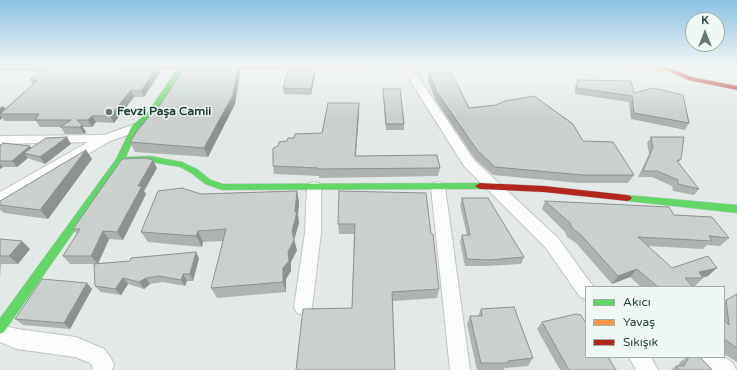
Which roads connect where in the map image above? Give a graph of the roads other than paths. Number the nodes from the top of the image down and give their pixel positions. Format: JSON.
{"nodes":[{"id":1,"x":171,"y":83,"type":"edge"},
{"id":2,"x":417,"y":83,"type":"edge"},
{"id":3,"x":715,"y":83,"type":"edge"},
{"id":4,"x":737,"y":88,"type":"edge"},
{"id":5,"x":135,"y":128,"type":"junction"},
{"id":6,"x":106,"y":138,"type":"junction"},
{"id":7,"x":0,"y":140,"type":"edge"},
{"id":8,"x":120,"y":160,"type":"junction"},
{"id":9,"x":493,"y":186,"type":"junction"},
{"id":10,"x":314,"y":187,"type":"junction"},
{"id":11,"x":438,"y":187,"type":"junction"},
{"id":12,"x":0,"y":199,"type":"edge"},
{"id":13,"x":737,"y":209,"type":"edge"},
{"id":14,"x":585,"y":290,"type":"edge"},
{"id":15,"x":303,"y":307,"type":"edge"},
{"id":16,"x":0,"y":328,"type":"edge"},
{"id":17,"x":0,"y":333,"type":"edge"},
{"id":18,"x":640,"y":358,"type":"edge"},
{"id":19,"x":707,"y":358,"type":"edge"},
{"id":20,"x":102,"y":370,"type":"edge"},
{"id":21,"x":460,"y":370,"type":"edge"},
{"id":22,"x":648,"y":370,"type":"edge"},
{"id":23,"x":726,"y":370,"type":"edge"}],
"edges":[{"from":1,"to":5,"type":"street"},
{"from":2,"to":9,"type":"street"},
{"from":3,"to":4,"type":"street"},
{"from":5,"to":6,"type":"street"},
{"from":5,"to":8,"type":"street"},
{"from":6,"to":7,"type":"street"},
{"from":6,"to":12,"type":"street"},
{"from":8,"to":10,"type":"street"},
{"from":8,"to":16,"type":"street"},
{"from":9,"to":11,"type":"street"},
{"from":9,"to":13,"type":"street"},
{"from":9,"to":14,"type":"street"},
{"from":10,"to":11,"type":"street"},
{"from":10,"to":15,"type":"street"},
{"from":11,"to":21,"type":"street"},
{"from":17,"to":20,"type":"street"},
{"from":18,"to":22,"type":"street"},
{"from":19,"to":23,"type":"street"}]}
